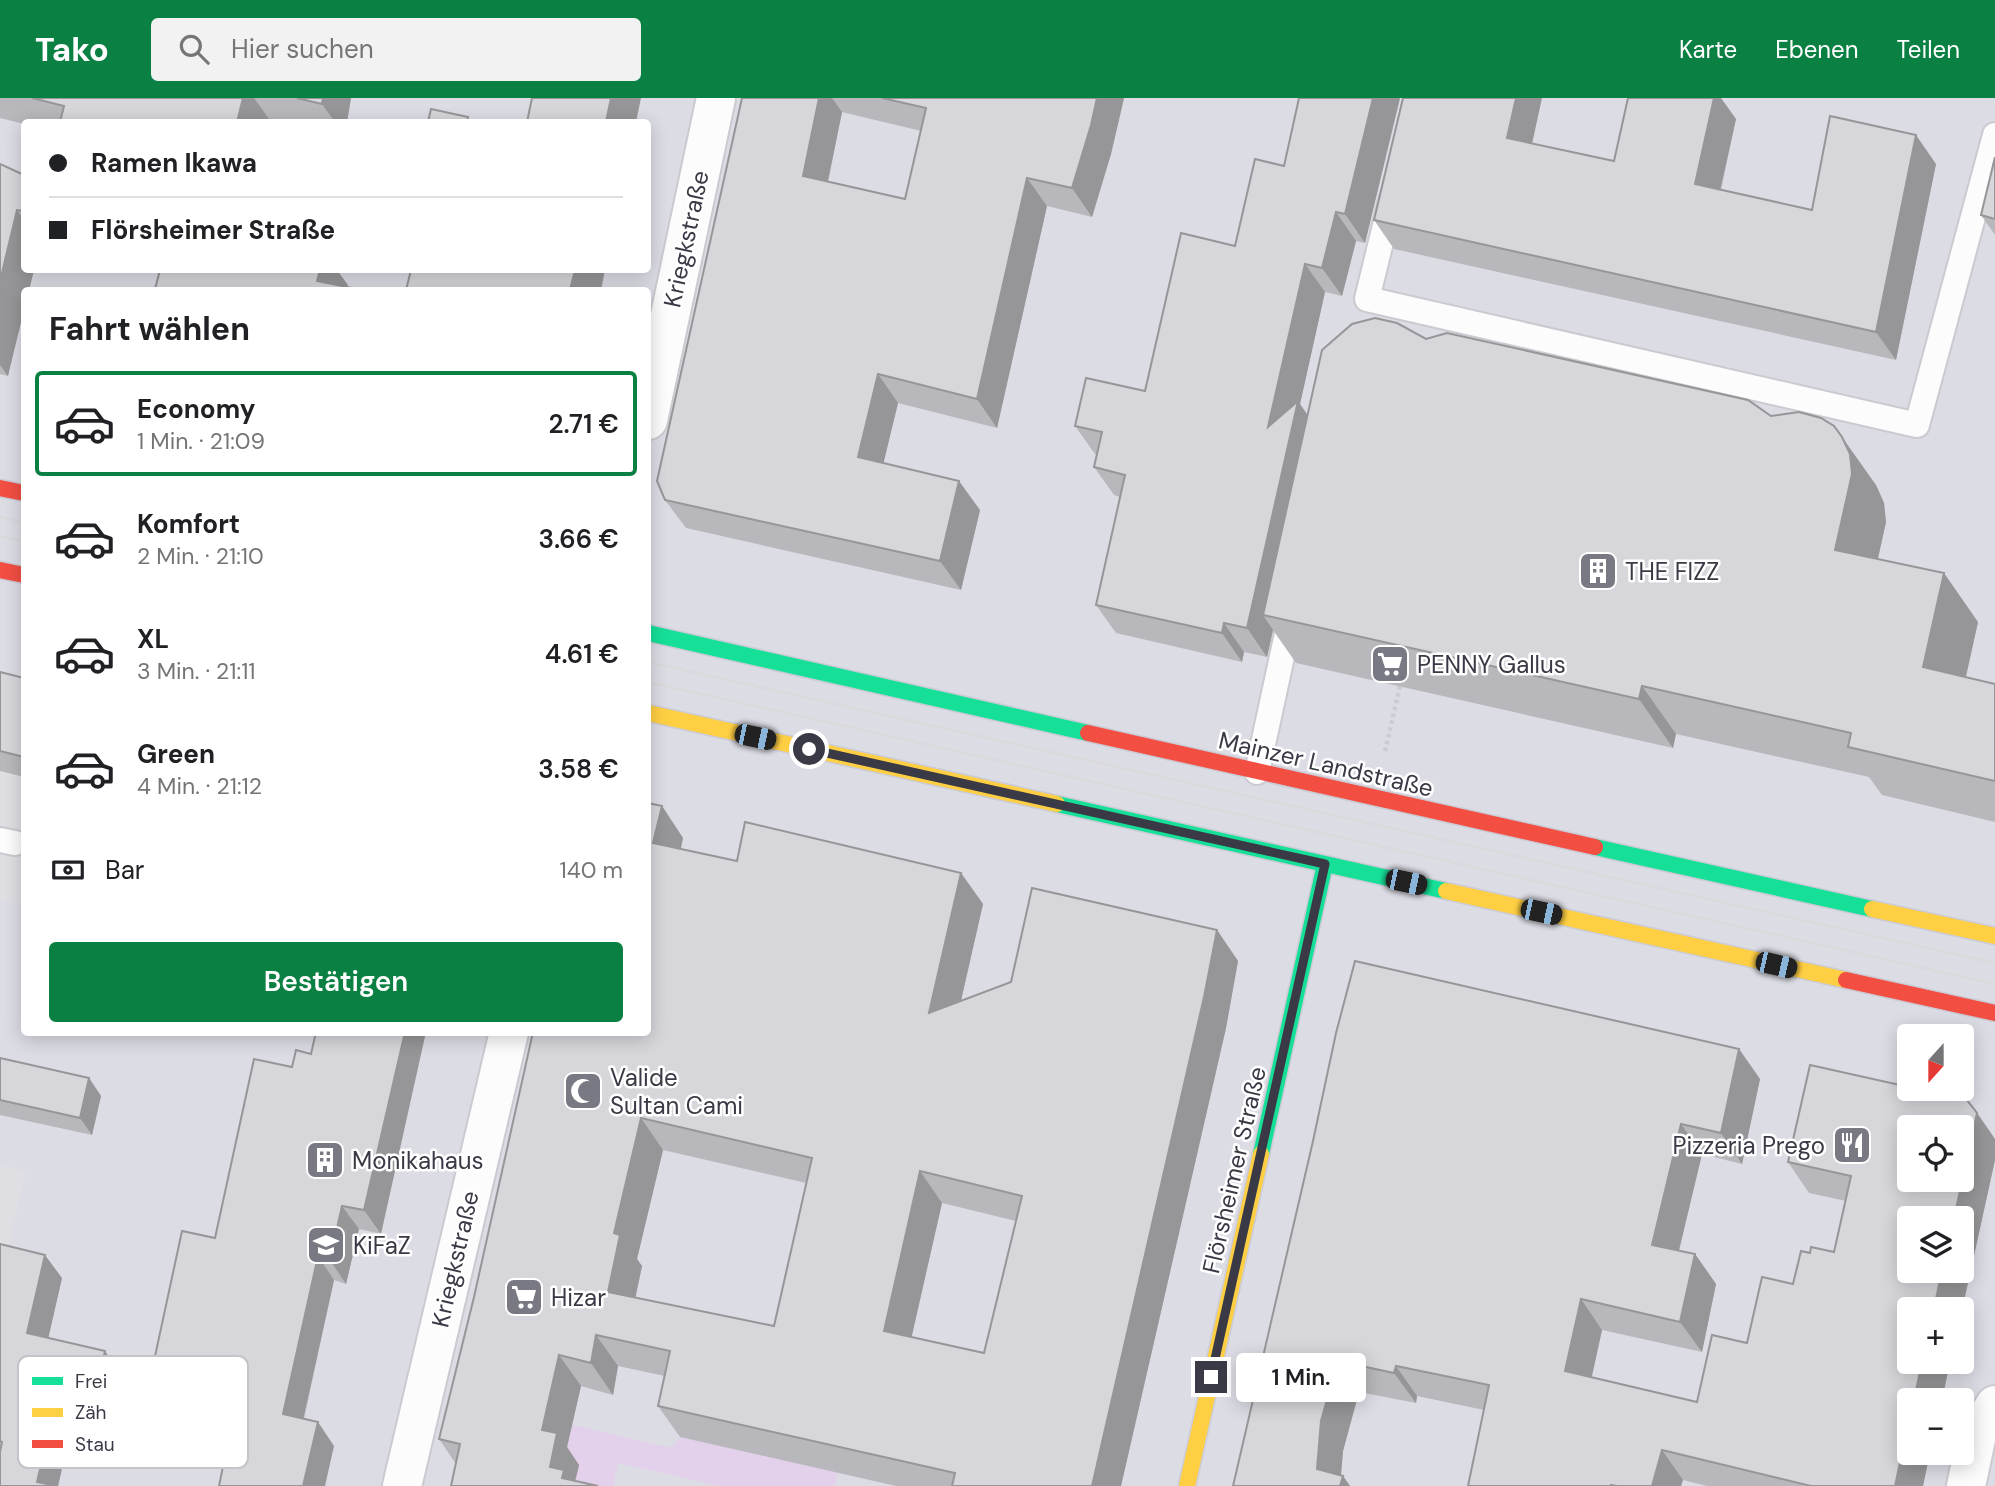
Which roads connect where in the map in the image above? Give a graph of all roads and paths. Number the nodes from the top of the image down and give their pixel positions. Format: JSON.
{"nodes":[{"id":1,"x":716,"y":98,"type":"edge"},
{"id":2,"x":1995,"y":135,"type":"edge"},
{"id":3,"x":1396,"y":178,"type":"edge"},
{"id":4,"x":651,"y":406,"type":"edge"},
{"id":5,"x":0,"y":488,"type":"edge"},
{"id":6,"x":21,"y":492,"type":"edge"},
{"id":7,"x":0,"y":570,"type":"edge"},
{"id":8,"x":21,"y":574,"type":"edge"},
{"id":9,"x":1297,"y":593,"type":"edge"},
{"id":10,"x":651,"y":634,"type":"edge"},
{"id":11,"x":1400,"y":686,"type":"edge"},
{"id":12,"x":651,"y":714,"type":"edge"},
{"id":13,"x":1385,"y":751,"type":"dead end"},
{"id":14,"x":1256,"y":772,"type":"junction"},
{"id":15,"x":1325,"y":864,"type":"junction"},
{"id":16,"x":1995,"y":936,"type":"edge"},
{"id":17,"x":1995,"y":1013,"type":"edge"},
{"id":18,"x":508,"y":1036,"type":"edge"},
{"id":19,"x":1995,"y":1405,"type":"edge"},
{"id":20,"x":402,"y":1486,"type":"edge"},
{"id":21,"x":1187,"y":1486,"type":"edge"},
{"id":22,"x":1966,"y":1486,"type":"edge"}],
"edges":[{"from":1,"to":4,"type":"street","name":"Kriegkstraße"},
{"from":2,"to":3,"type":"lane"},
{"from":5,"to":6,"type":"main road"},
{"from":7,"to":8,"type":"main road"},
{"from":9,"to":14,"type":"lane"},
{"from":10,"to":14,"type":"main road","name":"Mainzer Landstraße"},
{"from":11,"to":13,"type":"path"},
{"from":12,"to":15,"type":"main road"},
{"from":14,"to":16,"type":"main road","name":"Mainzer Landstraße"},
{"from":15,"to":17,"type":"main road"},
{"from":15,"to":21,"type":"main road","name":"Flörsheimer Straße"},
{"from":18,"to":20,"type":"street","name":"Kriegkstraße"},
{"from":19,"to":22,"type":"street"}]}
